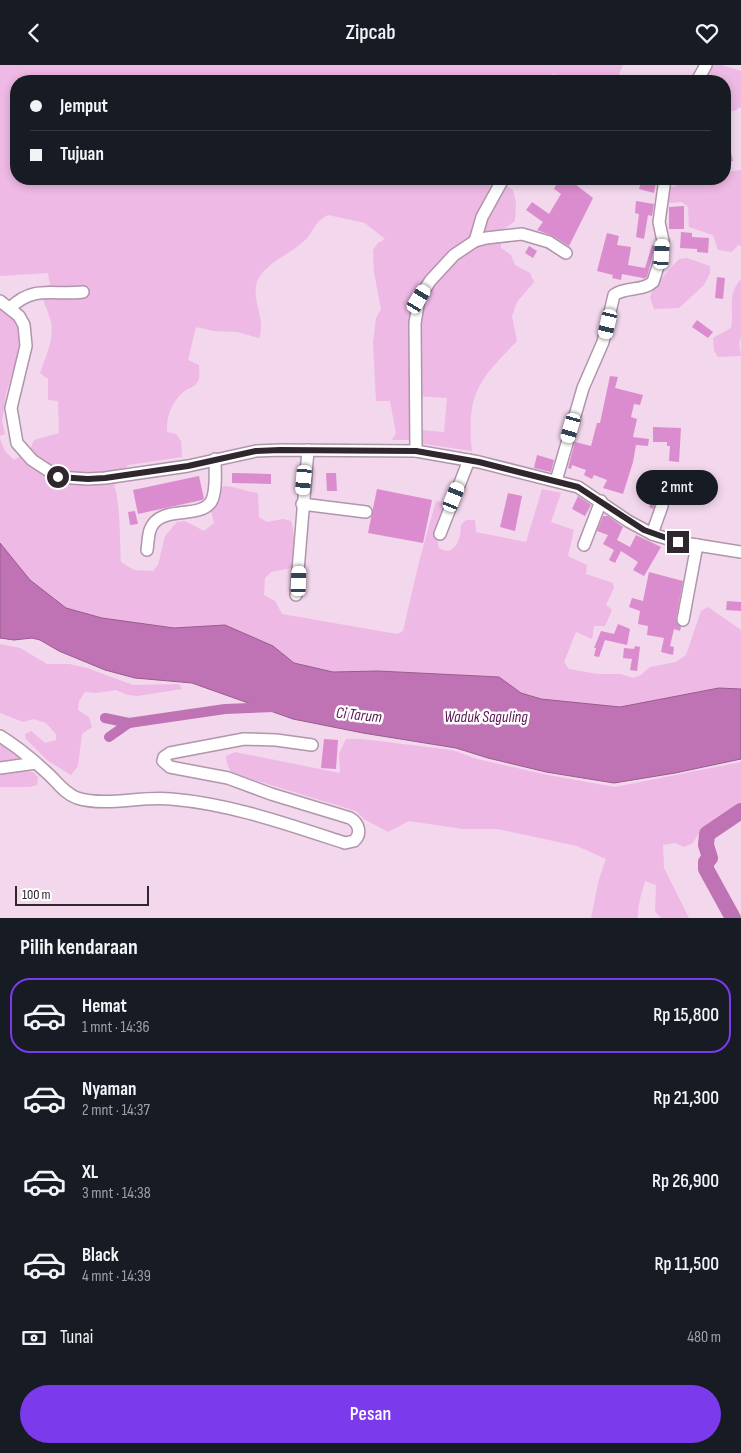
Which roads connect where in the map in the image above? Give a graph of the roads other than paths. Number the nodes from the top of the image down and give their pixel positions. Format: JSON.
{"nodes":[{"id":1,"x":500,"y":185,"type":"edge"},
{"id":2,"x":664,"y":185,"type":"edge"},
{"id":3,"x":475,"y":241,"type":"junction"},
{"id":4,"x":566,"y":253,"type":"dead end"},
{"id":5,"x":83,"y":292,"type":"dead end"},
{"id":6,"x":5,"y":304,"type":"edge"},
{"id":7,"x":308,"y":450,"type":"junction"},
{"id":8,"x":416,"y":451,"type":"junction"},
{"id":9,"x":215,"y":459,"type":"junction"},
{"id":10,"x":469,"y":460,"type":"junction"},
{"id":11,"x":556,"y":481,"type":"junction"},
{"id":12,"x":601,"y":501,"type":"junction"},
{"id":13,"x":302,"y":504,"type":"junction"},
{"id":14,"x":662,"y":506,"type":"dead end"},
{"id":15,"x":366,"y":512,"type":"dead end"},
{"id":16,"x":440,"y":534,"type":"dead end"},
{"id":17,"x":652,"y":534,"type":"junction"},
{"id":18,"x":584,"y":545,"type":"dead end"},
{"id":19,"x":697,"y":545,"type":"junction"},
{"id":20,"x":147,"y":550,"type":"dead end"},
{"id":21,"x":741,"y":552,"type":"edge"},
{"id":22,"x":296,"y":595,"type":"dead end"},
{"id":23,"x":683,"y":620,"type":"dead end"},
{"id":24,"x":0,"y":736,"type":"edge"},
{"id":25,"x":312,"y":745,"type":"dead end"},
{"id":26,"x":36,"y":763,"type":"junction"},
{"id":27,"x":0,"y":768,"type":"edge"}],
"edges":[{"from":1,"to":3,"type":"street"},
{"from":2,"to":11,"type":"street"},
{"from":3,"to":4,"type":"street"},
{"from":3,"to":8,"type":"street"},
{"from":5,"to":6,"type":"street"},
{"from":6,"to":9,"type":"street"},
{"from":7,"to":8,"type":"street"},
{"from":7,"to":9,"type":"street"},
{"from":7,"to":13,"type":"street"},
{"from":8,"to":10,"type":"street"},
{"from":9,"to":20,"type":"street"},
{"from":10,"to":11,"type":"street"},
{"from":10,"to":16,"type":"street"},
{"from":11,"to":12,"type":"street"},
{"from":12,"to":17,"type":"street"},
{"from":12,"to":18,"type":"street"},
{"from":13,"to":15,"type":"street"},
{"from":13,"to":22,"type":"street"},
{"from":14,"to":17,"type":"street"},
{"from":17,"to":19,"type":"street"},
{"from":19,"to":21,"type":"street"},
{"from":19,"to":23,"type":"street"},
{"from":24,"to":26,"type":"street"},
{"from":25,"to":26,"type":"street"},
{"from":26,"to":27,"type":"street"}]}
